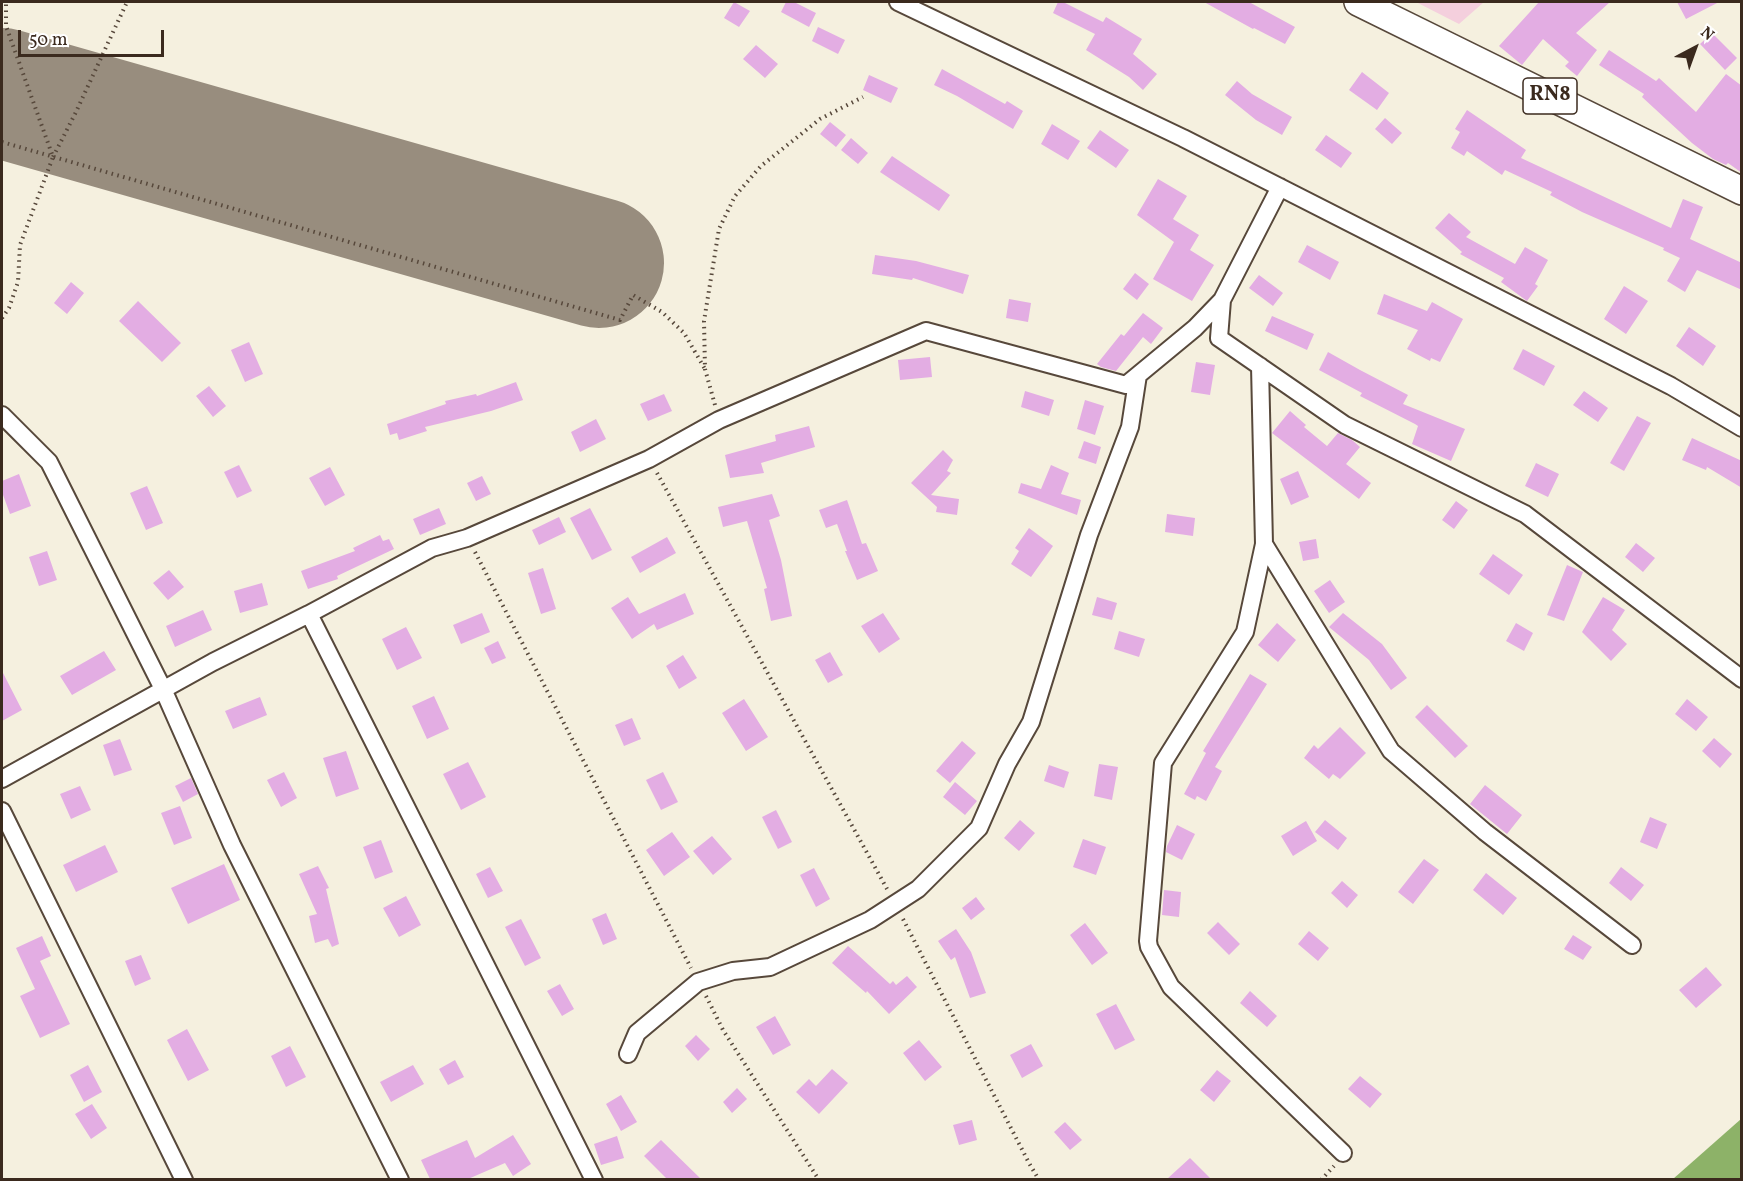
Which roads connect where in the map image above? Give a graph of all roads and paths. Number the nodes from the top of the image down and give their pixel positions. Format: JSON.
{"nodes":[{"id":1,"x":6,"y":2,"type":"edge"},
{"id":2,"x":127,"y":2,"type":"edge"},
{"id":3,"x":898,"y":2,"type":"edge"},
{"id":4,"x":1358,"y":2,"type":"edge"},
{"id":5,"x":863,"y":97,"type":"dead end"},
{"id":6,"x":2,"y":142,"type":"edge"},
{"id":7,"x":53,"y":157,"type":"junction"},
{"id":8,"x":1280,"y":187,"type":"junction"},
{"id":9,"x":1742,"y":191,"type":"edge"},
{"id":10,"x":1222,"y":300,"type":"junction"},
{"id":11,"x":2,"y":318,"type":"edge"},
{"id":12,"x":1260,"y":366,"type":"junction"},
{"id":13,"x":705,"y":369,"type":"junction"},
{"id":14,"x":1138,"y":375,"type":"junction"},
{"id":15,"x":2,"y":415,"type":"edge"},
{"id":16,"x":719,"y":420,"type":"junction"},
{"id":17,"x":1742,"y":428,"type":"edge"},
{"id":18,"x":649,"y":459,"type":"junction"},
{"id":19,"x":468,"y":538,"type":"junction"},
{"id":20,"x":1264,"y":544,"type":"junction"},
{"id":21,"x":309,"y":615,"type":"junction"},
{"id":22,"x":1742,"y":679,"type":"edge"},
{"id":23,"x":164,"y":689,"type":"junction"},
{"id":24,"x":2,"y":779,"type":"edge"},
{"id":25,"x":2,"y":811,"type":"edge"},
{"id":26,"x":895,"y":903,"type":"junction"},
{"id":27,"x":1632,"y":945,"type":"dead end"},
{"id":28,"x":698,"y":982,"type":"junction"},
{"id":29,"x":628,"y":1054,"type":"dead end"},
{"id":30,"x":1343,"y":1153,"type":"dead end"},
{"id":31,"x":184,"y":1179,"type":"edge"},
{"id":32,"x":400,"y":1179,"type":"edge"},
{"id":33,"x":594,"y":1179,"type":"edge"},
{"id":34,"x":819,"y":1179,"type":"edge"},
{"id":35,"x":1039,"y":1179,"type":"edge"}],
"edges":[{"from":1,"to":7,"type":"path"},
{"from":2,"to":7,"type":"path"},
{"from":3,"to":8,"type":"street"},
{"from":4,"to":9,"type":"main road","number":"RN8"},
{"from":5,"to":13,"type":"path"},
{"from":6,"to":7,"type":"path"},
{"from":7,"to":11,"type":"path"},
{"from":7,"to":13,"type":"path"},
{"from":8,"to":10,"type":"street"},
{"from":8,"to":17,"type":"street"},
{"from":10,"to":12,"type":"street"},
{"from":10,"to":14,"type":"street"},
{"from":12,"to":20,"type":"street"},
{"from":12,"to":22,"type":"street"},
{"from":13,"to":16,"type":"path"},
{"from":14,"to":16,"type":"street"},
{"from":14,"to":26,"type":"street"},
{"from":15,"to":23,"type":"street"},
{"from":16,"to":18,"type":"street"},
{"from":18,"to":19,"type":"street"},
{"from":18,"to":26,"type":"path"},
{"from":19,"to":21,"type":"street"},
{"from":19,"to":28,"type":"path"},
{"from":20,"to":27,"type":"street"},
{"from":20,"to":30,"type":"street"},
{"from":21,"to":23,"type":"street"},
{"from":21,"to":33,"type":"street"},
{"from":23,"to":24,"type":"street"},
{"from":23,"to":32,"type":"street"},
{"from":25,"to":31,"type":"street"},
{"from":26,"to":28,"type":"street"},
{"from":26,"to":35,"type":"path"},
{"from":28,"to":29,"type":"street"},
{"from":28,"to":34,"type":"path"}]}
